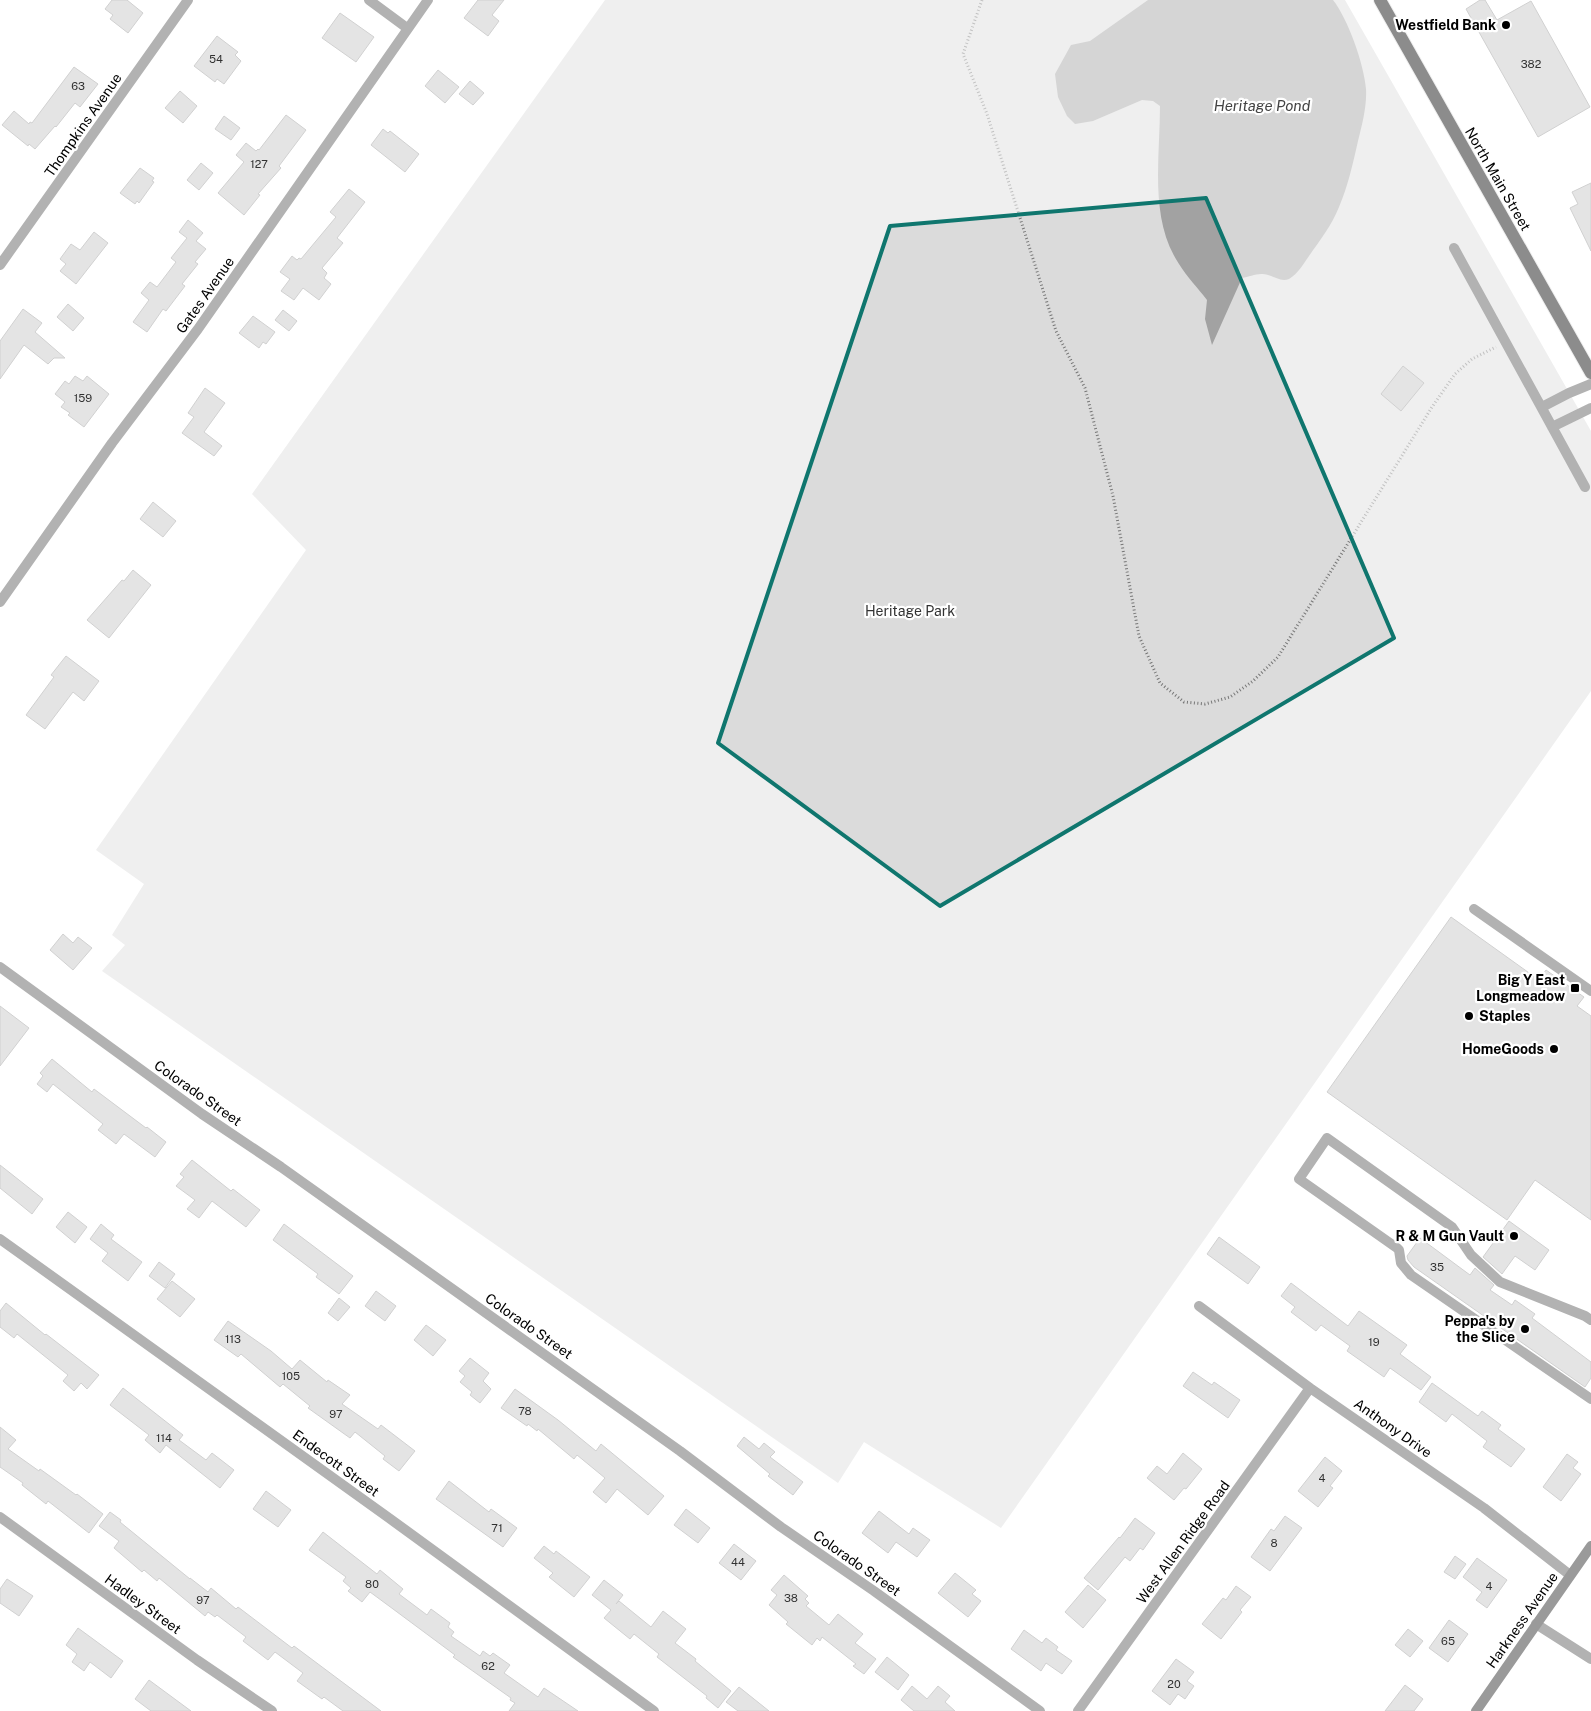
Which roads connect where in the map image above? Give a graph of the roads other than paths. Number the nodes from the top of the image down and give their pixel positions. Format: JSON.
{"nodes":[{"id":1,"x":188,"y":0,"type":"edge"},
{"id":2,"x":369,"y":0,"type":"edge"},
{"id":3,"x":428,"y":0,"type":"edge"},
{"id":4,"x":1380,"y":0,"type":"edge"},
{"id":5,"x":407,"y":28,"type":"junction"},
{"id":6,"x":1454,"y":248,"type":"dead end"},
{"id":7,"x":0,"y":266,"type":"edge"},
{"id":8,"x":1591,"y":373,"type":"edge"},
{"id":9,"x":1591,"y":384,"type":"edge"},
{"id":10,"x":1542,"y":407,"type":"junction"},
{"id":11,"x":1591,"y":408,"type":"edge"},
{"id":12,"x":1552,"y":427,"type":"junction"},
{"id":13,"x":1585,"y":487,"type":"dead end"},
{"id":14,"x":0,"y":602,"type":"edge"},
{"id":15,"x":1474,"y":910,"type":"dead end"},
{"id":16,"x":0,"y":967,"type":"edge"},
{"id":17,"x":1591,"y":991,"type":"edge"},
{"id":18,"x":0,"y":1239,"type":"edge"},
{"id":19,"x":1199,"y":1306,"type":"dead end"},
{"id":20,"x":1591,"y":1320,"type":"edge"},
{"id":21,"x":1310,"y":1388,"type":"junction"},
{"id":22,"x":1591,"y":1399,"type":"edge"},
{"id":23,"x":0,"y":1517,"type":"edge"},
{"id":24,"x":1591,"y":1546,"type":"edge"},
{"id":25,"x":1570,"y":1575,"type":"junction"},
{"id":26,"x":1536,"y":1624,"type":"junction"},
{"id":27,"x":1591,"y":1659,"type":"edge"},
{"id":28,"x":272,"y":1711,"type":"edge"},
{"id":29,"x":654,"y":1711,"type":"edge"},
{"id":30,"x":1040,"y":1711,"type":"edge"},
{"id":31,"x":1078,"y":1711,"type":"edge"},
{"id":32,"x":1476,"y":1711,"type":"edge"}],
"edges":[{"from":1,"to":7,"type":"street","name":"Thompkins Avenue"},
{"from":2,"to":5,"type":"street"},
{"from":3,"to":5,"type":"street","name":"Gates Avenue"},
{"from":4,"to":8,"type":"main road","name":"North Main Street"},
{"from":5,"to":14,"type":"street","name":"Gates Avenue"},
{"from":6,"to":10,"type":"street"},
{"from":9,"to":10,"type":"street"},
{"from":10,"to":12,"type":"street"},
{"from":11,"to":12,"type":"street"},
{"from":12,"to":13,"type":"street"},
{"from":15,"to":17,"type":"street"},
{"from":16,"to":30,"type":"street","name":"Colorado Street"},
{"from":18,"to":29,"type":"street","name":"Endecott Street"},
{"from":19,"to":21,"type":"street","name":"Anthony Drive"},
{"from":20,"to":22,"type":"street"},
{"from":21,"to":25,"type":"street","name":"Anthony Drive"},
{"from":21,"to":31,"type":"street","name":"West Allen Ridge Road"},
{"from":23,"to":28,"type":"street","name":"Hadley Street"},
{"from":24,"to":25,"type":"main road","name":"Harkness Avenue"},
{"from":25,"to":26,"type":"main road","name":"Harkness Avenue"},
{"from":26,"to":27,"type":"street"},
{"from":26,"to":32,"type":"main road","name":"Harkness Avenue"}]}
